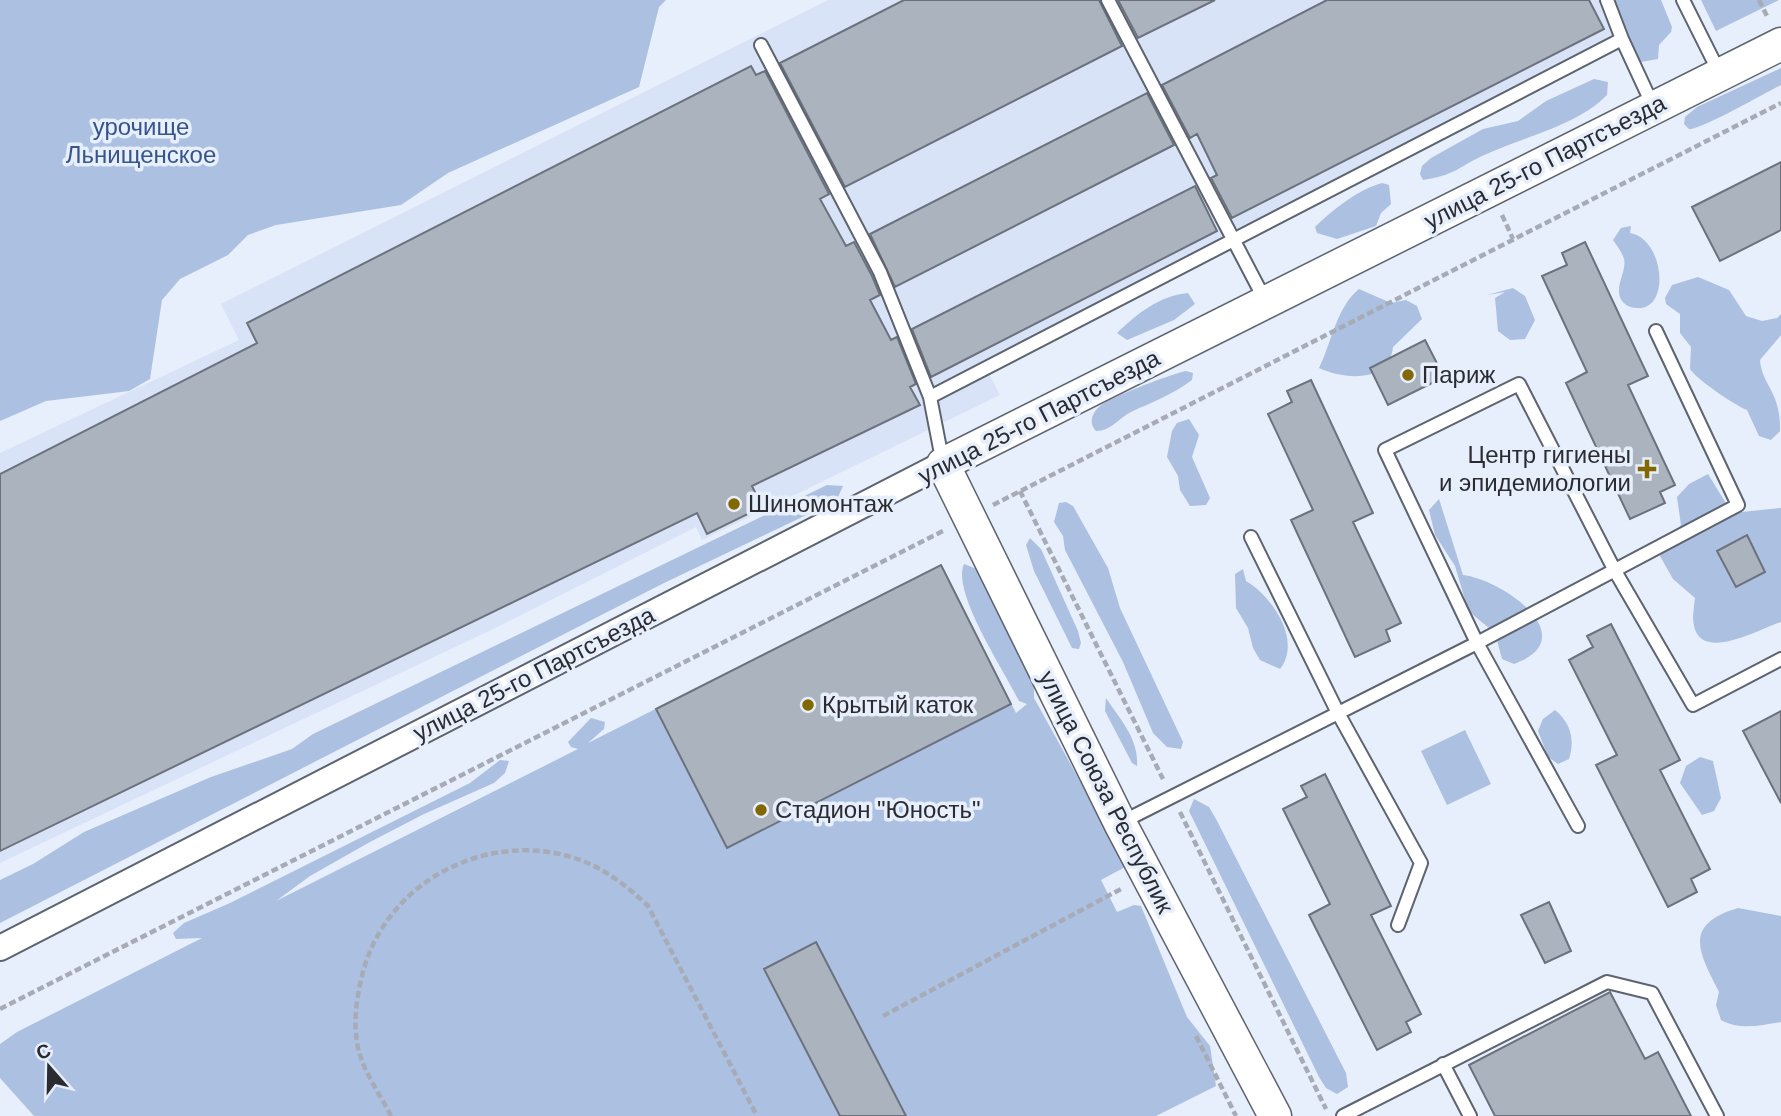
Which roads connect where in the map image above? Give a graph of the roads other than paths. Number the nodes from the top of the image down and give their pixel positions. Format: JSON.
{"nodes":[{"id":1,"x":1108,"y":0,"type":"edge"},
{"id":2,"x":1606,"y":0,"type":"edge"},
{"id":3,"x":1682,"y":0,"type":"edge"},
{"id":4,"x":1622,"y":39,"type":"junction"},
{"id":5,"x":1781,"y":44,"type":"edge"},
{"id":6,"x":761,"y":45,"type":"dead end"},
{"id":7,"x":1720,"y":75,"type":"junction"},
{"id":8,"x":1654,"y":108,"type":"junction"},
{"id":9,"x":1234,"y":240,"type":"junction"},
{"id":10,"x":1266,"y":302,"type":"junction"},
{"id":11,"x":1656,"y":331,"type":"dead end"},
{"id":12,"x":930,"y":397,"type":"junction"},
{"id":13,"x":943,"y":464,"type":"junction"},
{"id":14,"x":1251,"y":537,"type":"dead end"},
{"id":15,"x":1615,"y":571,"type":"junction"},
{"id":16,"x":1477,"y":643,"type":"junction"},
{"id":17,"x":1781,"y":659,"type":"edge"},
{"id":18,"x":1338,"y":713,"type":"junction"},
{"id":19,"x":1120,"y":823,"type":"junction"},
{"id":20,"x":1578,"y":826,"type":"dead end"},
{"id":21,"x":1398,"y":925,"type":"dead end"},
{"id":22,"x":0,"y":948,"type":"edge"},
{"id":23,"x":1443,"y":1064,"type":"junction"},
{"id":24,"x":1275,"y":1116,"type":"edge"},
{"id":25,"x":1343,"y":1116,"type":"edge"},
{"id":26,"x":1470,"y":1116,"type":"edge"},
{"id":27,"x":1717,"y":1116,"type":"edge"}],
"edges":[{"from":1,"to":9,"type":"lane"},
{"from":2,"to":4,"type":"lane"},
{"from":3,"to":7,"type":"lane"},
{"from":4,"to":8,"type":"lane"},
{"from":4,"to":9,"type":"lane"},
{"from":5,"to":7,"type":"street","name":"улица 25-го Партсъезда"},
{"from":6,"to":12,"type":"lane"},
{"from":7,"to":8,"type":"street","name":"улица 25-го Партсъезда"},
{"from":8,"to":10,"type":"street","name":"улица 25-го Партсъезда"},
{"from":9,"to":10,"type":"lane"},
{"from":9,"to":12,"type":"lane"},
{"from":10,"to":13,"type":"street","name":"улица 25-го Партсъезда"},
{"from":11,"to":15,"type":"lane"},
{"from":12,"to":13,"type":"lane"},
{"from":13,"to":19,"type":"street","name":"улица Союза Республик"},
{"from":13,"to":22,"type":"street","name":"улица 25-го Партсъезда"},
{"from":14,"to":18,"type":"lane"},
{"from":15,"to":16,"type":"lane"},
{"from":15,"to":16,"type":"lane"},
{"from":15,"to":17,"type":"lane"},
{"from":16,"to":18,"type":"lane"},
{"from":16,"to":20,"type":"lane"},
{"from":18,"to":19,"type":"lane"},
{"from":18,"to":21,"type":"lane"},
{"from":19,"to":24,"type":"street","name":"улица Союза Республик"},
{"from":23,"to":25,"type":"lane"},
{"from":23,"to":26,"type":"lane"},
{"from":23,"to":27,"type":"lane"}]}
